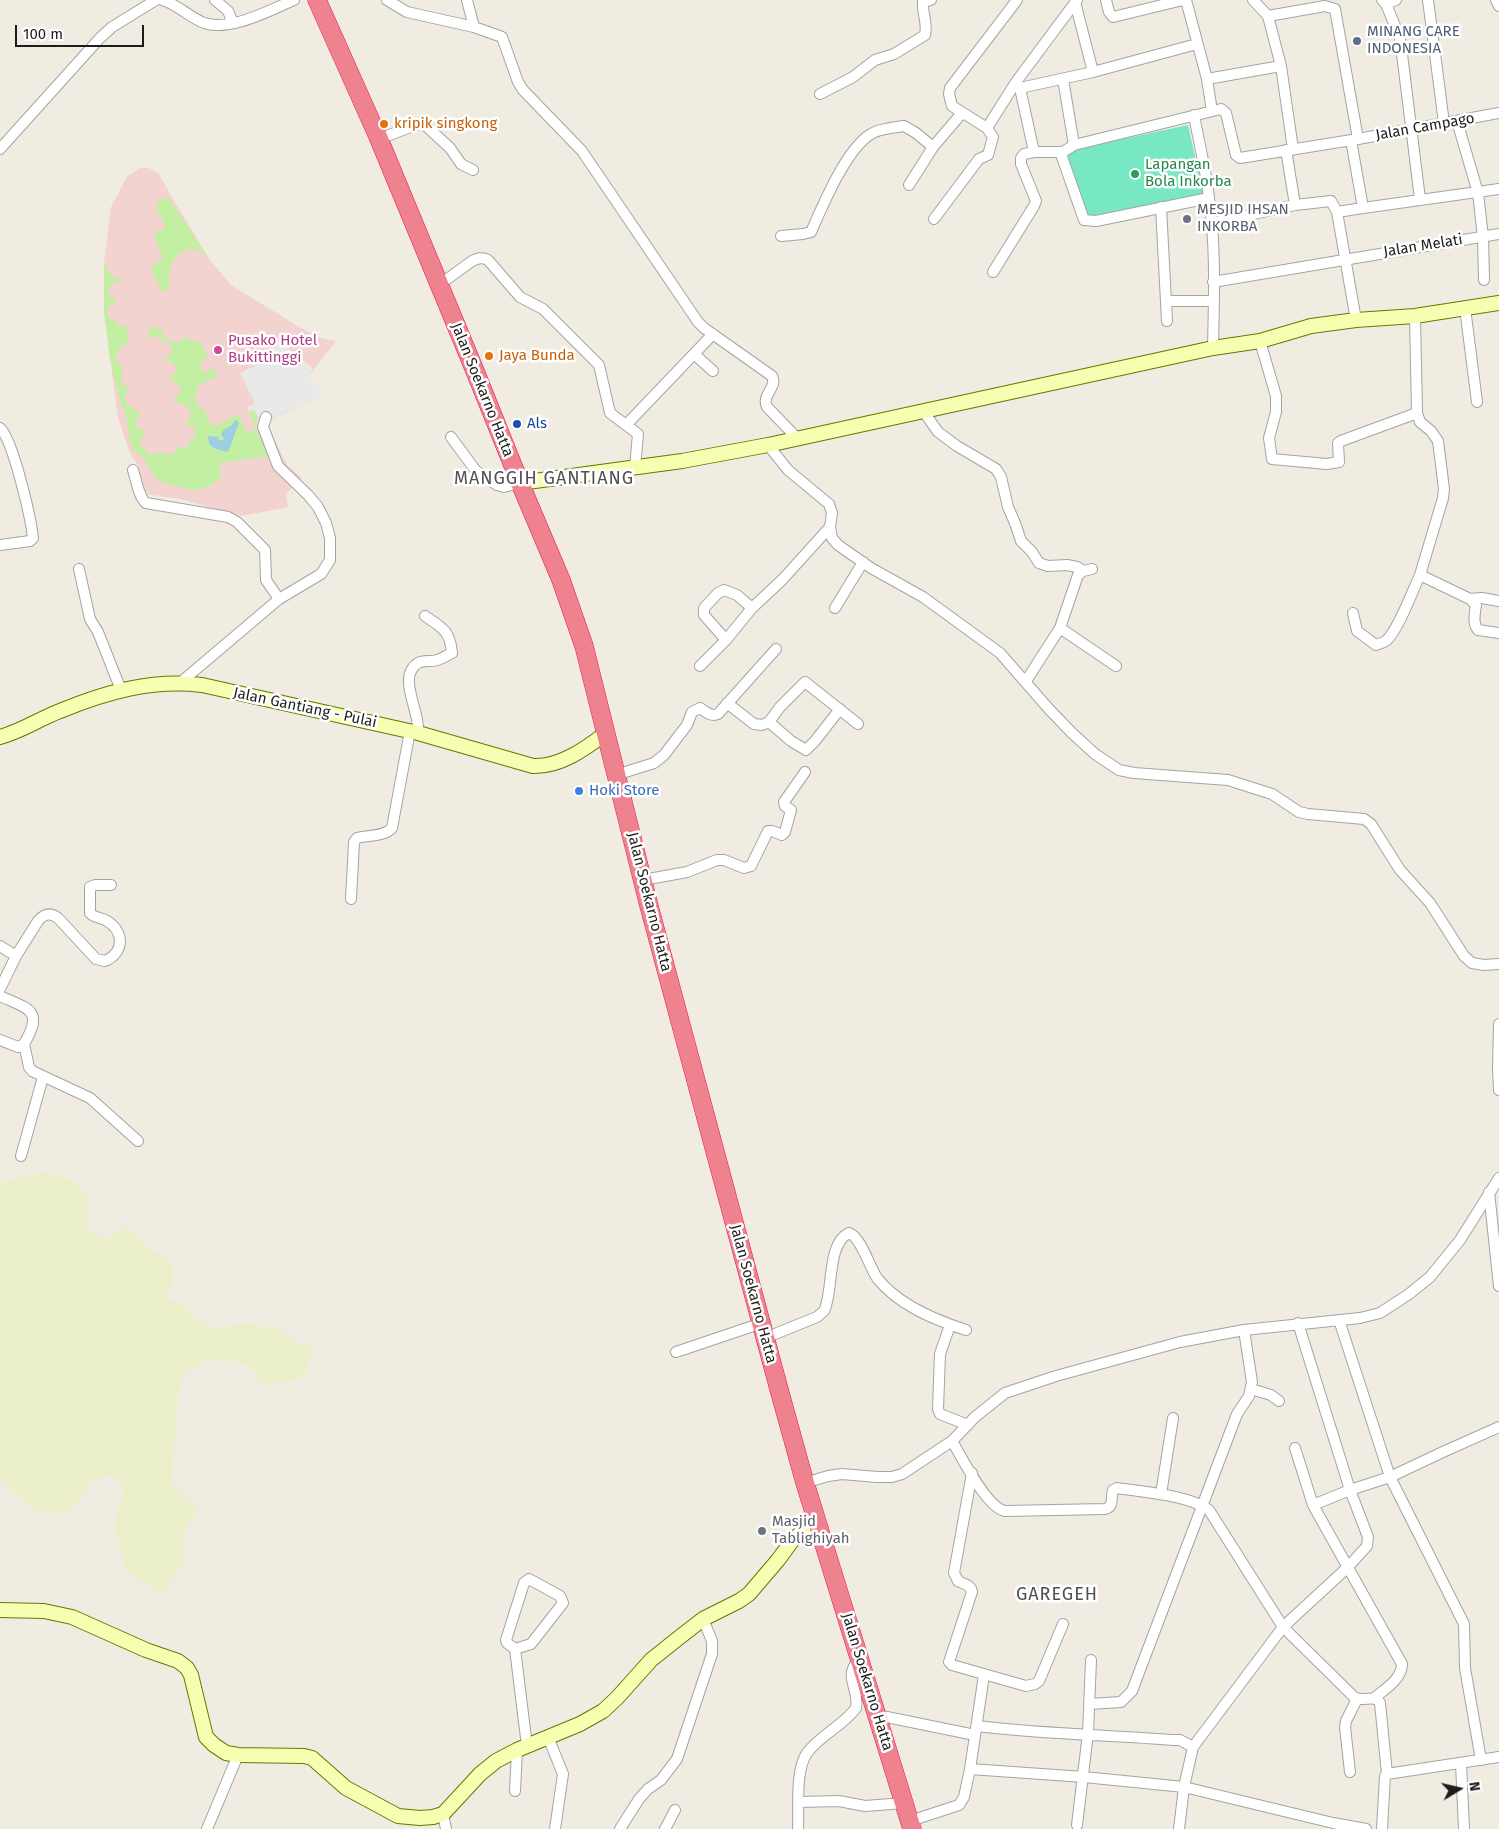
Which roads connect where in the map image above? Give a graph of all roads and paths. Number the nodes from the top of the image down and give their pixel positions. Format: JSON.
{"nodes":[{"id":1,"x":156,"y":0,"type":"edge"},
{"id":2,"x":162,"y":0,"type":"edge"},
{"id":3,"x":215,"y":0,"type":"edge"},
{"id":4,"x":294,"y":0,"type":"edge"},
{"id":5,"x":317,"y":0,"type":"edge"},
{"id":6,"x":388,"y":0,"type":"edge"},
{"id":7,"x":467,"y":0,"type":"edge"},
{"id":8,"x":931,"y":0,"type":"edge"},
{"id":9,"x":1017,"y":0,"type":"edge"},
{"id":10,"x":1106,"y":0,"type":"edge"},
{"id":11,"x":1185,"y":0,"type":"edge"},
{"id":12,"x":1253,"y":0,"type":"edge"},
{"id":13,"x":1428,"y":0,"type":"edge"},
{"id":14,"x":1496,"y":0,"type":"edge"},
{"id":15,"x":1076,"y":1,"type":"edge"},
{"id":16,"x":1388,"y":1,"type":"edge"},
{"id":17,"x":1324,"y":3,"type":"edge"},
{"id":18,"x":1499,"y":6,"type":"edge"},
{"id":19,"x":1268,"y":16,"type":"junction"},
{"id":20,"x":233,"y":23,"type":"junction"},
{"id":21,"x":474,"y":27,"type":"junction"},
{"id":22,"x":1197,"y":44,"type":"junction"},
{"id":23,"x":1281,"y":66,"type":"junction"},
{"id":24,"x":1093,"y":72,"type":"junction"},
{"id":25,"x":1063,"y":79,"type":"junction"},
{"id":26,"x":1207,"y":79,"type":"junction"},
{"id":27,"x":1018,"y":85,"type":"junction"},
{"id":28,"x":820,"y":94,"type":"dead end"},
{"id":29,"x":1212,"y":111,"type":"junction"},
{"id":30,"x":962,"y":113,"type":"junction"},
{"id":31,"x":1499,"y":113,"type":"edge"},
{"id":32,"x":1194,"y":115,"type":"junction"},
{"id":33,"x":1458,"y":121,"type":"junction"},
{"id":34,"x":1444,"y":123,"type":"junction"},
{"id":35,"x":987,"y":128,"type":"junction"},
{"id":36,"x":1412,"y":129,"type":"junction"},
{"id":37,"x":379,"y":139,"type":"junction"},
{"id":38,"x":1354,"y":140,"type":"junction"},
{"id":39,"x":1074,"y":145,"type":"junction"},
{"id":40,"x":933,"y":147,"type":"junction"},
{"id":41,"x":0,"y":149,"type":"edge"},
{"id":42,"x":1289,"y":150,"type":"junction"},
{"id":43,"x":1034,"y":152,"type":"junction"},
{"id":44,"x":1063,"y":152,"type":"junction"},
{"id":45,"x":473,"y":170,"type":"dead end"},
{"id":46,"x":909,"y":185,"type":"dead end"},
{"id":47,"x":1499,"y":189,"type":"edge"},
{"id":48,"x":1478,"y":193,"type":"junction"},
{"id":49,"x":1209,"y":198,"type":"junction"},
{"id":50,"x":1420,"y":199,"type":"junction"},
{"id":51,"x":1295,"y":205,"type":"junction"},
{"id":52,"x":1161,"y":207,"type":"junction"},
{"id":53,"x":1364,"y":208,"type":"junction"},
{"id":54,"x":1337,"y":212,"type":"junction"},
{"id":55,"x":934,"y":219,"type":"dead end"},
{"id":56,"x":1212,"y":223,"type":"junction"},
{"id":57,"x":1499,"y":234,"type":"edge"},
{"id":58,"x":781,"y":236,"type":"dead end"},
{"id":59,"x":1483,"y":237,"type":"junction"},
{"id":60,"x":1347,"y":259,"type":"junction"},
{"id":61,"x":993,"y":272,"type":"dead end"},
{"id":62,"x":1484,"y":280,"type":"dead end"},
{"id":63,"x":1213,"y":282,"type":"junction"},
{"id":64,"x":439,"y":285,"type":"junction"},
{"id":65,"x":1166,"y":301,"type":"junction"},
{"id":66,"x":1214,"y":301,"type":"junction"},
{"id":67,"x":1499,"y":303,"type":"edge"},
{"id":68,"x":1499,"y":307,"type":"edge"},
{"id":69,"x":1465,"y":308,"type":"junction"},
{"id":70,"x":1415,"y":316,"type":"junction"},
{"id":71,"x":1356,"y":320,"type":"junction"},
{"id":72,"x":1168,"y":321,"type":"dead end"},
{"id":73,"x":713,"y":334,"type":"junction"},
{"id":74,"x":1260,"y":341,"type":"junction"},
{"id":75,"x":1213,"y":348,"type":"junction"},
{"id":76,"x":694,"y":354,"type":"junction"},
{"id":77,"x":713,"y":371,"type":"dead end"},
{"id":78,"x":1477,"y":402,"type":"dead end"},
{"id":79,"x":924,"y":412,"type":"junction"},
{"id":80,"x":1417,"y":413,"type":"junction"},
{"id":81,"x":266,"y":417,"type":"dead end"},
{"id":82,"x":626,"y":425,"type":"junction"},
{"id":83,"x":0,"y":428,"type":"edge"},
{"id":84,"x":451,"y":437,"type":"dead end"},
{"id":85,"x":798,"y":439,"type":"junction"},
{"id":86,"x":768,"y":445,"type":"junction"},
{"id":87,"x":635,"y":467,"type":"junction"},
{"id":88,"x":133,"y":470,"type":"dead end"},
{"id":89,"x":520,"y":483,"type":"junction"},
{"id":90,"x":830,"y":527,"type":"junction"},
{"id":91,"x":0,"y":545,"type":"edge"},
{"id":92,"x":863,"y":562,"type":"junction"},
{"id":93,"x":80,"y":569,"type":"dead end"},
{"id":94,"x":1420,"y":575,"type":"junction"},
{"id":95,"x":279,"y":599,"type":"junction"},
{"id":96,"x":1470,"y":599,"type":"junction"},
{"id":97,"x":1499,"y":601,"type":"edge"},
{"id":98,"x":752,"y":608,"type":"junction"},
{"id":99,"x":834,"y":608,"type":"dead end"},
{"id":100,"x":1353,"y":613,"type":"dead end"},
{"id":101,"x":425,"y":616,"type":"dead end"},
{"id":102,"x":1060,"y":628,"type":"junction"},
{"id":103,"x":1499,"y":633,"type":"edge"},
{"id":104,"x":726,"y":640,"type":"junction"},
{"id":105,"x":776,"y":650,"type":"dead end"},
{"id":106,"x":700,"y":666,"type":"dead end"},
{"id":107,"x":1116,"y":666,"type":"dead end"},
{"id":108,"x":1026,"y":681,"type":"junction"},
{"id":109,"x":181,"y":682,"type":"junction"},
{"id":110,"x":121,"y":690,"type":"junction"},
{"id":111,"x":727,"y":703,"type":"junction"},
{"id":112,"x":840,"y":709,"type":"junction"},
{"id":113,"x":769,"y":722,"type":"junction"},
{"id":114,"x":858,"y":724,"type":"dead end"},
{"id":115,"x":414,"y":732,"type":"junction"},
{"id":116,"x":606,"y":733,"type":"junction"},
{"id":117,"x":0,"y":737,"type":"edge"},
{"id":118,"x":805,"y":772,"type":"dead end"},
{"id":119,"x":616,"y":775,"type":"junction"},
{"id":120,"x":643,"y":880,"type":"junction"},
{"id":121,"x":111,"y":885,"type":"dead end"},
{"id":122,"x":351,"y":899,"type":"dead end"},
{"id":123,"x":0,"y":946,"type":"edge"},
{"id":124,"x":16,"y":956,"type":"junction"},
{"id":125,"x":1499,"y":964,"type":"edge"},
{"id":126,"x":0,"y":989,"type":"edge"},
{"id":127,"x":0,"y":996,"type":"edge"},
{"id":128,"x":1499,"y":1024,"type":"edge"},
{"id":129,"x":0,"y":1040,"type":"edge"},
{"id":130,"x":24,"y":1044,"type":"junction"},
{"id":131,"x":43,"y":1077,"type":"junction"},
{"id":132,"x":1499,"y":1090,"type":"edge"},
{"id":133,"x":138,"y":1141,"type":"dead end"},
{"id":134,"x":21,"y":1156,"type":"dead end"},
{"id":135,"x":1499,"y":1178,"type":"edge"},
{"id":136,"x":1489,"y":1192,"type":"junction"},
{"id":137,"x":1499,"y":1286,"type":"edge"},
{"id":138,"x":1339,"y":1320,"type":"junction"},
{"id":139,"x":1298,"y":1323,"type":"junction"},
{"id":140,"x":950,"y":1325,"type":"junction"},
{"id":141,"x":966,"y":1330,"type":"dead end"},
{"id":142,"x":1244,"y":1330,"type":"junction"},
{"id":143,"x":764,"y":1331,"type":"junction"},
{"id":144,"x":676,"y":1352,"type":"dead end"},
{"id":145,"x":1251,"y":1389,"type":"junction"},
{"id":146,"x":1279,"y":1401,"type":"dead end"},
{"id":147,"x":1174,"y":1418,"type":"dead end"},
{"id":148,"x":968,"y":1425,"type":"junction"},
{"id":149,"x":1499,"y":1428,"type":"edge"},
{"id":150,"x":952,"y":1441,"type":"junction"},
{"id":151,"x":1295,"y":1448,"type":"dead end"},
{"id":152,"x":972,"y":1473,"type":"junction"},
{"id":153,"x":1390,"y":1477,"type":"junction"},
{"id":154,"x":806,"y":1483,"type":"junction"},
{"id":155,"x":1350,"y":1490,"type":"junction"},
{"id":156,"x":1162,"y":1494,"type":"junction"},
{"id":157,"x":1201,"y":1504,"type":"junction"},
{"id":158,"x":1313,"y":1504,"type":"junction"},
{"id":159,"x":818,"y":1524,"type":"junction"},
{"id":160,"x":1348,"y":1567,"type":"junction"},
{"id":161,"x":0,"y":1610,"type":"edge"},
{"id":162,"x":703,"y":1619,"type":"junction"},
{"id":163,"x":1063,"y":1624,"type":"dead end"},
{"id":164,"x":1283,"y":1626,"type":"junction"},
{"id":165,"x":515,"y":1649,"type":"junction"},
{"id":166,"x":859,"y":1657,"type":"junction"},
{"id":167,"x":1091,"y":1660,"type":"dead end"},
{"id":168,"x":984,"y":1675,"type":"junction"},
{"id":169,"x":1374,"y":1698,"type":"junction"},
{"id":170,"x":1357,"y":1699,"type":"junction"},
{"id":171,"x":1090,"y":1704,"type":"junction"},
{"id":172,"x":877,"y":1715,"type":"junction"},
{"id":173,"x":976,"y":1730,"type":"junction"},
{"id":174,"x":1088,"y":1734,"type":"junction"},
{"id":175,"x":548,"y":1737,"type":"junction"},
{"id":176,"x":1193,"y":1747,"type":"junction"},
{"id":177,"x":522,"y":1748,"type":"junction"},
{"id":178,"x":238,"y":1755,"type":"junction"},
{"id":179,"x":1499,"y":1757,"type":"edge"},
{"id":180,"x":1481,"y":1760,"type":"junction"},
{"id":181,"x":1461,"y":1764,"type":"junction"},
{"id":182,"x":970,"y":1769,"type":"junction"},
{"id":183,"x":1350,"y":1772,"type":"dead end"},
{"id":184,"x":1387,"y":1774,"type":"junction"},
{"id":185,"x":1084,"y":1777,"type":"junction"},
{"id":186,"x":1184,"y":1787,"type":"junction"},
{"id":187,"x":515,"y":1791,"type":"dead end"},
{"id":188,"x":799,"y":1802,"type":"junction"},
{"id":189,"x":904,"y":1804,"type":"junction"},
{"id":190,"x":675,"y":1810,"type":"dead end"},
{"id":191,"x":444,"y":1814,"type":"junction"},
{"id":192,"x":911,"y":1825,"type":"edge"},
{"id":193,"x":1077,"y":1825,"type":"dead end"},
{"id":194,"x":1332,"y":1826,"type":"edge"},
{"id":195,"x":207,"y":1829,"type":"edge"},
{"id":196,"x":446,"y":1829,"type":"edge"},
{"id":197,"x":555,"y":1829,"type":"edge"},
{"id":198,"x":620,"y":1829,"type":"edge"},
{"id":199,"x":665,"y":1829,"type":"edge"},
{"id":200,"x":798,"y":1829,"type":"edge"},
{"id":201,"x":1179,"y":1829,"type":"edge"},
{"id":202,"x":1366,"y":1829,"type":"edge"},
{"id":203,"x":1382,"y":1829,"type":"edge"},
{"id":204,"x":1464,"y":1829,"type":"edge"}],
"edges":[{"from":1,"to":41,"type":"street"},
{"from":2,"to":20,"type":"street"},
{"from":3,"to":20,"type":"street"},
{"from":4,"to":20,"type":"street"},
{"from":5,"to":37,"type":"highway","name":"Jalan Soekarno Hatta"},
{"from":6,"to":21,"type":"street"},
{"from":7,"to":21,"type":"street"},
{"from":8,"to":28,"type":"street"},
{"from":9,"to":30,"type":"street"},
{"from":10,"to":11,"type":"street"},
{"from":11,"to":22,"type":"street"},
{"from":12,"to":19,"type":"street"},
{"from":13,"to":34,"type":"street"},
{"from":14,"to":18,"type":"street"},
{"from":15,"to":24,"type":"street"},
{"from":15,"to":27,"type":"street"},
{"from":16,"to":36,"type":"street"},
{"from":17,"to":19,"type":"street"},
{"from":17,"to":38,"type":"street"},
{"from":19,"to":23,"type":"street"},
{"from":21,"to":73,"type":"street"},
{"from":22,"to":24,"type":"street"},
{"from":22,"to":26,"type":"street"},
{"from":23,"to":26,"type":"street"},
{"from":23,"to":42,"type":"street"},
{"from":24,"to":25,"type":"street"},
{"from":25,"to":27,"type":"street"},
{"from":25,"to":39,"type":"street"},
{"from":26,"to":29,"type":"street"},
{"from":27,"to":35,"type":"street"},
{"from":27,"to":43,"type":"street"},
{"from":29,"to":32,"type":"street"},
{"from":29,"to":42,"type":"street","name":"Jalan Campago"},
{"from":30,"to":35,"type":"street"},
{"from":30,"to":40,"type":"street"},
{"from":31,"to":33,"type":"street","name":"Jalan Campago"},
{"from":32,"to":39,"type":"street"},
{"from":32,"to":49,"type":"street"},
{"from":33,"to":34,"type":"street","name":"Jalan Campago"},
{"from":33,"to":48,"type":"street"},
{"from":34,"to":36,"type":"street","name":"Jalan Campago"},
{"from":35,"to":55,"type":"street"},
{"from":36,"to":38,"type":"street","name":"Jalan Campago"},
{"from":36,"to":50,"type":"street"},
{"from":37,"to":45,"type":"street"},
{"from":37,"to":64,"type":"highway","name":"Jalan Soekarno Hatta"},
{"from":38,"to":42,"type":"street","name":"Jalan Campago"},
{"from":38,"to":53,"type":"street"},
{"from":39,"to":44,"type":"street"},
{"from":40,"to":46,"type":"street"},
{"from":40,"to":58,"type":"street"},
{"from":42,"to":51,"type":"street"},
{"from":43,"to":44,"type":"street"},
{"from":43,"to":61,"type":"street"},
{"from":44,"to":52,"type":"street"},
{"from":47,"to":48,"type":"street"},
{"from":48,"to":50,"type":"street"},
{"from":48,"to":59,"type":"street"},
{"from":49,"to":52,"type":"street"},
{"from":49,"to":56,"type":"street"},
{"from":50,"to":53,"type":"street"},
{"from":51,"to":54,"type":"street"},
{"from":51,"to":56,"type":"street"},
{"from":52,"to":65,"type":"street"},
{"from":53,"to":54,"type":"street"},
{"from":54,"to":60,"type":"street"},
{"from":56,"to":63,"type":"street"},
{"from":57,"to":59,"type":"street","name":"Jalan Melati"},
{"from":59,"to":60,"type":"street","name":"Jalan Melati"},
{"from":59,"to":62,"type":"street"},
{"from":60,"to":63,"type":"street","name":"Jalan Melati"},
{"from":60,"to":71,"type":"street"},
{"from":63,"to":66,"type":"street"},
{"from":64,"to":82,"type":"street"},
{"from":64,"to":89,"type":"highway","name":"Jalan Soekarno Hatta"},
{"from":65,"to":66,"type":"street"},
{"from":65,"to":72,"type":"street"},
{"from":66,"to":75,"type":"street"},
{"from":67,"to":68,"type":"street"},
{"from":67,"to":69,"type":"street"},
{"from":69,"to":70,"type":"street"},
{"from":69,"to":78,"type":"street"},
{"from":70,"to":71,"type":"street"},
{"from":70,"to":80,"type":"street"},
{"from":71,"to":74,"type":"street"},
{"from":73,"to":76,"type":"street"},
{"from":73,"to":85,"type":"street"},
{"from":74,"to":75,"type":"street"},
{"from":74,"to":80,"type":"street"},
{"from":75,"to":79,"type":"street"},
{"from":76,"to":77,"type":"street"},
{"from":76,"to":82,"type":"street"},
{"from":79,"to":85,"type":"street"},
{"from":79,"to":102,"type":"street"},
{"from":80,"to":94,"type":"street"},
{"from":81,"to":95,"type":"street"},
{"from":82,"to":87,"type":"street"},
{"from":83,"to":91,"type":"street"},
{"from":84,"to":89,"type":"street"},
{"from":85,"to":86,"type":"street"},
{"from":86,"to":87,"type":"street"},
{"from":86,"to":90,"type":"street"},
{"from":87,"to":89,"type":"street"},
{"from":88,"to":95,"type":"street"},
{"from":89,"to":116,"type":"highway","name":"Jalan Soekarno Hatta"},
{"from":90,"to":92,"type":"street"},
{"from":90,"to":98,"type":"street"},
{"from":92,"to":99,"type":"street"},
{"from":92,"to":108,"type":"street"},
{"from":93,"to":110,"type":"street"},
{"from":94,"to":96,"type":"street"},
{"from":94,"to":100,"type":"street"},
{"from":95,"to":109,"type":"street"},
{"from":96,"to":97,"type":"street"},
{"from":96,"to":103,"type":"street"},
{"from":98,"to":104,"type":"street"},
{"from":98,"to":104,"type":"street"},
{"from":101,"to":115,"type":"street"},
{"from":102,"to":107,"type":"street"},
{"from":102,"to":108,"type":"street"},
{"from":104,"to":106,"type":"street"},
{"from":105,"to":111,"type":"street"},
{"from":108,"to":125,"type":"street"},
{"from":109,"to":110,"type":"street","name":"Jalan Gantiang - Pulai"},
{"from":109,"to":115,"type":"street","name":"Jalan Gantiang - Pulai"},
{"from":110,"to":117,"type":"street","name":"Jalan Gantiang - Pulai"},
{"from":111,"to":113,"type":"street"},
{"from":111,"to":119,"type":"street"},
{"from":112,"to":113,"type":"street"},
{"from":112,"to":113,"type":"street"},
{"from":112,"to":114,"type":"street"},
{"from":115,"to":116,"type":"street","name":"Jalan Gantiang - Pulai"},
{"from":115,"to":122,"type":"street"},
{"from":116,"to":119,"type":"highway","name":"Jalan Soekarno Hatta"},
{"from":118,"to":120,"type":"street"},
{"from":119,"to":120,"type":"highway","name":"Jalan Soekarno Hatta"},
{"from":120,"to":143,"type":"highway","name":"Jalan Soekarno Hatta"},
{"from":121,"to":124,"type":"street"},
{"from":123,"to":124,"type":"street"},
{"from":124,"to":126,"type":"street"},
{"from":127,"to":130,"type":"street"},
{"from":128,"to":132,"type":"street"},
{"from":129,"to":130,"type":"street"},
{"from":130,"to":131,"type":"street"},
{"from":131,"to":133,"type":"street"},
{"from":131,"to":134,"type":"street"},
{"from":135,"to":136,"type":"street"},
{"from":136,"to":137,"type":"street"},
{"from":136,"to":138,"type":"street"},
{"from":138,"to":139,"type":"street"},
{"from":138,"to":153,"type":"street"},
{"from":139,"to":142,"type":"street"},
{"from":139,"to":155,"type":"street"},
{"from":140,"to":141,"type":"street"},
{"from":140,"to":143,"type":"street"},
{"from":140,"to":148,"type":"street"},
{"from":142,"to":145,"type":"street"},
{"from":142,"to":148,"type":"street"},
{"from":143,"to":144,"type":"street"},
{"from":143,"to":154,"type":"highway","name":"Jalan Soekarno Hatta"},
{"from":145,"to":146,"type":"street"},
{"from":145,"to":157,"type":"street"},
{"from":147,"to":156,"type":"street"},
{"from":148,"to":150,"type":"street"},
{"from":149,"to":153,"type":"street"},
{"from":150,"to":152,"type":"street"},
{"from":150,"to":154,"type":"street"},
{"from":151,"to":158,"type":"street"},
{"from":152,"to":156,"type":"street"},
{"from":152,"to":168,"type":"street"},
{"from":153,"to":155,"type":"street"},
{"from":153,"to":180,"type":"street"},
{"from":154,"to":159,"type":"highway","name":"Jalan Soekarno Hatta"},
{"from":155,"to":158,"type":"street"},
{"from":155,"to":160,"type":"street"},
{"from":156,"to":157,"type":"street"},
{"from":157,"to":164,"type":"street"},
{"from":157,"to":171,"type":"street"},
{"from":158,"to":160,"type":"street"},
{"from":159,"to":162,"type":"street"},
{"from":159,"to":166,"type":"highway","name":"Jalan Soekarno Hatta"},
{"from":160,"to":164,"type":"street"},
{"from":160,"to":169,"type":"street"},
{"from":161,"to":178,"type":"street"},
{"from":162,"to":175,"type":"street"},
{"from":162,"to":198,"type":"street"},
{"from":163,"to":168,"type":"street"},
{"from":164,"to":170,"type":"street"},
{"from":164,"to":176,"type":"street"},
{"from":165,"to":165,"type":"street"},
{"from":165,"to":177,"type":"street"},
{"from":166,"to":172,"type":"highway","name":"Jalan Soekarno Hatta"},
{"from":166,"to":188,"type":"street"},
{"from":167,"to":171,"type":"street"},
{"from":168,"to":173,"type":"street"},
{"from":169,"to":170,"type":"street"},
{"from":169,"to":184,"type":"street"},
{"from":170,"to":183,"type":"street"},
{"from":171,"to":174,"type":"street"},
{"from":172,"to":173,"type":"street"},
{"from":172,"to":189,"type":"highway","name":"Jalan Soekarno Hatta"},
{"from":173,"to":174,"type":"street"},
{"from":173,"to":182,"type":"street"},
{"from":174,"to":176,"type":"street"},
{"from":174,"to":185,"type":"street"},
{"from":175,"to":177,"type":"street"},
{"from":175,"to":197,"type":"street"},
{"from":176,"to":186,"type":"street"},
{"from":177,"to":187,"type":"street"},
{"from":177,"to":191,"type":"street"},
{"from":178,"to":191,"type":"street"},
{"from":178,"to":195,"type":"street"},
{"from":179,"to":180,"type":"street"},
{"from":180,"to":181,"type":"street"},
{"from":181,"to":184,"type":"street"},
{"from":181,"to":204,"type":"street"},
{"from":182,"to":185,"type":"street"},
{"from":182,"to":192,"type":"street"},
{"from":184,"to":203,"type":"street"},
{"from":185,"to":186,"type":"street"},
{"from":185,"to":193,"type":"street"},
{"from":186,"to":194,"type":"street"},
{"from":186,"to":201,"type":"street"},
{"from":188,"to":189,"type":"street"},
{"from":188,"to":200,"type":"street"},
{"from":189,"to":192,"type":"highway","name":"Jalan Soekarno Hatta"},
{"from":190,"to":199,"type":"street"},
{"from":191,"to":196,"type":"street"},
{"from":194,"to":202,"type":"street"}]}
